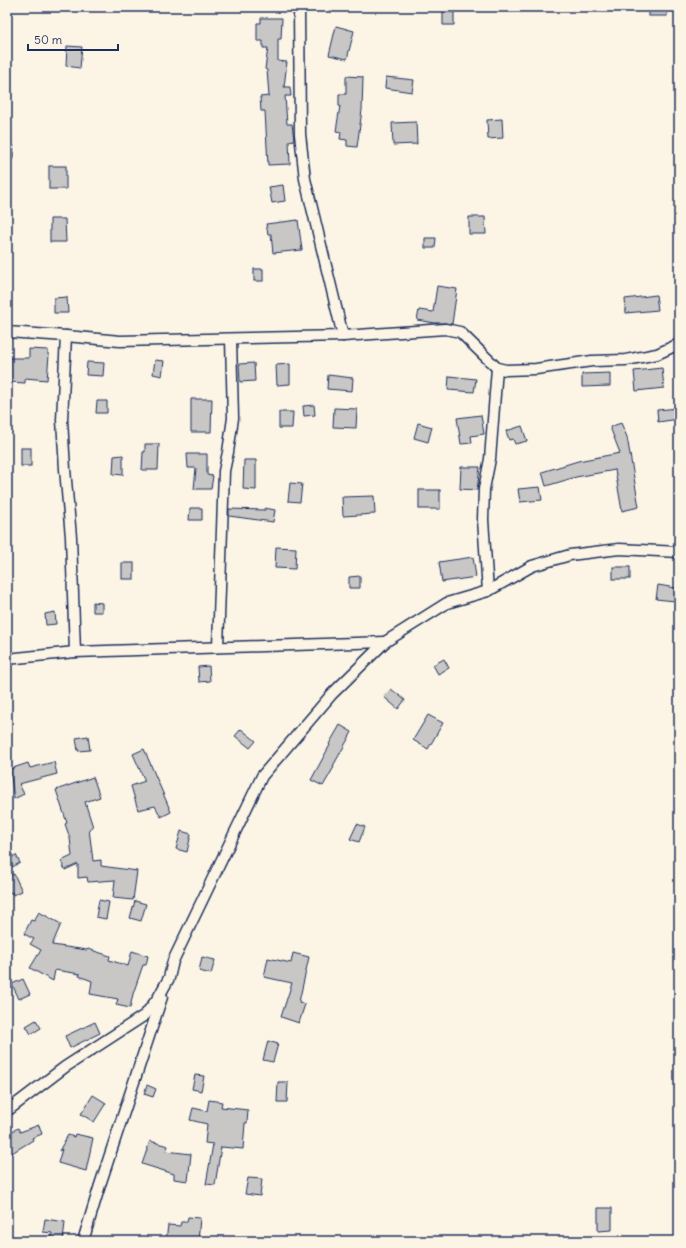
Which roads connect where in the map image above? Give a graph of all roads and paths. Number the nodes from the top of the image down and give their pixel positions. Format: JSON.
{"nodes":[{"id":1,"x":299,"y":7,"type":"edge"},
{"id":2,"x":7,"y":148,"type":"edge"},
{"id":3,"x":7,"y":158,"type":"edge"},
{"id":4,"x":7,"y":332,"type":"edge"},
{"id":5,"x":66,"y":336,"type":"junction"},
{"id":6,"x":343,"y":336,"type":"junction"},
{"id":7,"x":232,"y":339,"type":"junction"},
{"id":8,"x":679,"y":344,"type":"edge"},
{"id":9,"x":497,"y":368,"type":"junction"},
{"id":10,"x":679,"y":552,"type":"edge"},
{"id":11,"x":488,"y":591,"type":"junction"},
{"id":12,"x":385,"y":642,"type":"junction"},
{"id":13,"x":218,"y":647,"type":"junction"},
{"id":14,"x":75,"y":652,"type":"junction"},
{"id":15,"x":7,"y":659,"type":"edge"},
{"id":16,"x":169,"y":978,"type":"junction"},
{"id":17,"x":7,"y":1111,"type":"edge"},
{"id":18,"x":84,"y":1241,"type":"edge"}],
"edges":[{"from":1,"to":6,"type":"street"},
{"from":2,"to":3,"type":"street"},
{"from":4,"to":5,"type":"street"},
{"from":5,"to":7,"type":"street"},
{"from":5,"to":14,"type":"street"},
{"from":6,"to":7,"type":"street"},
{"from":6,"to":9,"type":"street"},
{"from":7,"to":13,"type":"street"},
{"from":8,"to":9,"type":"street"},
{"from":9,"to":11,"type":"street"},
{"from":10,"to":11,"type":"street"},
{"from":11,"to":12,"type":"street"},
{"from":12,"to":13,"type":"street"},
{"from":12,"to":16,"type":"street"},
{"from":13,"to":14,"type":"street"},
{"from":14,"to":15,"type":"street"},
{"from":16,"to":17,"type":"street"},
{"from":16,"to":18,"type":"street"}]}
